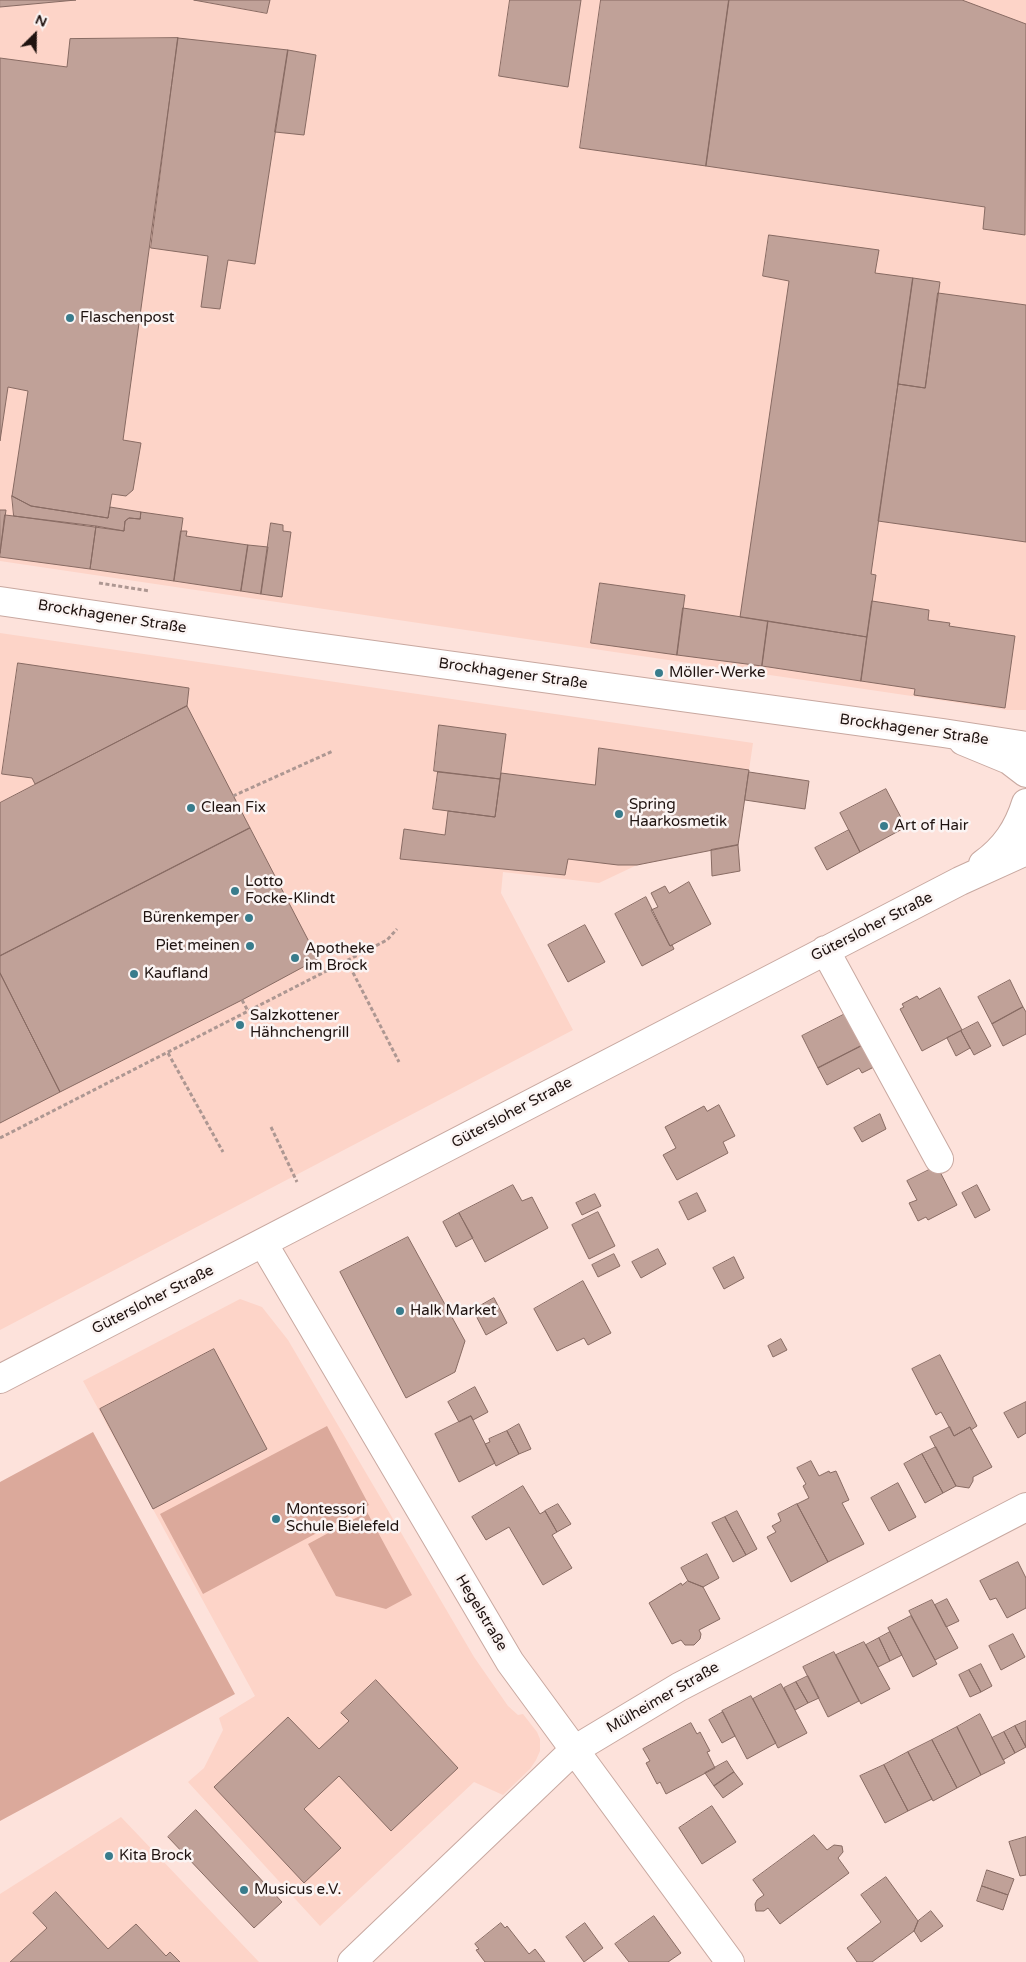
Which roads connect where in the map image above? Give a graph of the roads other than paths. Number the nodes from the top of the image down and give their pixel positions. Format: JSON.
{"nodes":[{"id":1,"x":0,"y":601,"type":"edge"},
{"id":2,"x":943,"y":733,"type":"junction"},
{"id":3,"x":1026,"y":746,"type":"edge"},
{"id":4,"x":1026,"y":773,"type":"edge"},
{"id":5,"x":1026,"y":803,"type":"edge"},
{"id":6,"x":1026,"y":851,"type":"edge"},
{"id":7,"x":960,"y":881,"type":"junction"},
{"id":8,"x":825,"y":950,"type":"junction"},
{"id":9,"x":939,"y":1159,"type":"dead end"},
{"id":10,"x":263,"y":1243,"type":"junction"},
{"id":11,"x":0,"y":1379,"type":"edge"},
{"id":12,"x":1026,"y":1506,"type":"edge"},
{"id":13,"x":574,"y":1750,"type":"junction"},
{"id":14,"x":352,"y":1962,"type":"edge"},
{"id":15,"x":730,"y":1962,"type":"edge"}],
"edges":[{"from":1,"to":2,"type":"street","name":"Brockhagener Straße"},
{"from":2,"to":3,"type":"street","name":"Brockhagener Straße"},
{"from":2,"to":4,"type":"street"},
{"from":5,"to":7,"type":"street"},
{"from":6,"to":7,"type":"street","name":"Gütersloher Straße"},
{"from":7,"to":8,"type":"street","name":"Gütersloher Straße"},
{"from":8,"to":9,"type":"street"},
{"from":8,"to":10,"type":"street","name":"Gütersloher Straße"},
{"from":10,"to":11,"type":"street","name":"Gütersloher Straße"},
{"from":10,"to":13,"type":"street","name":"Hegelstraße"},
{"from":12,"to":13,"type":"street","name":"Mülheimer Straße"},
{"from":13,"to":14,"type":"street","name":"Mülheimer Straße"},
{"from":13,"to":15,"type":"street","name":"Hegelstraße"}]}
